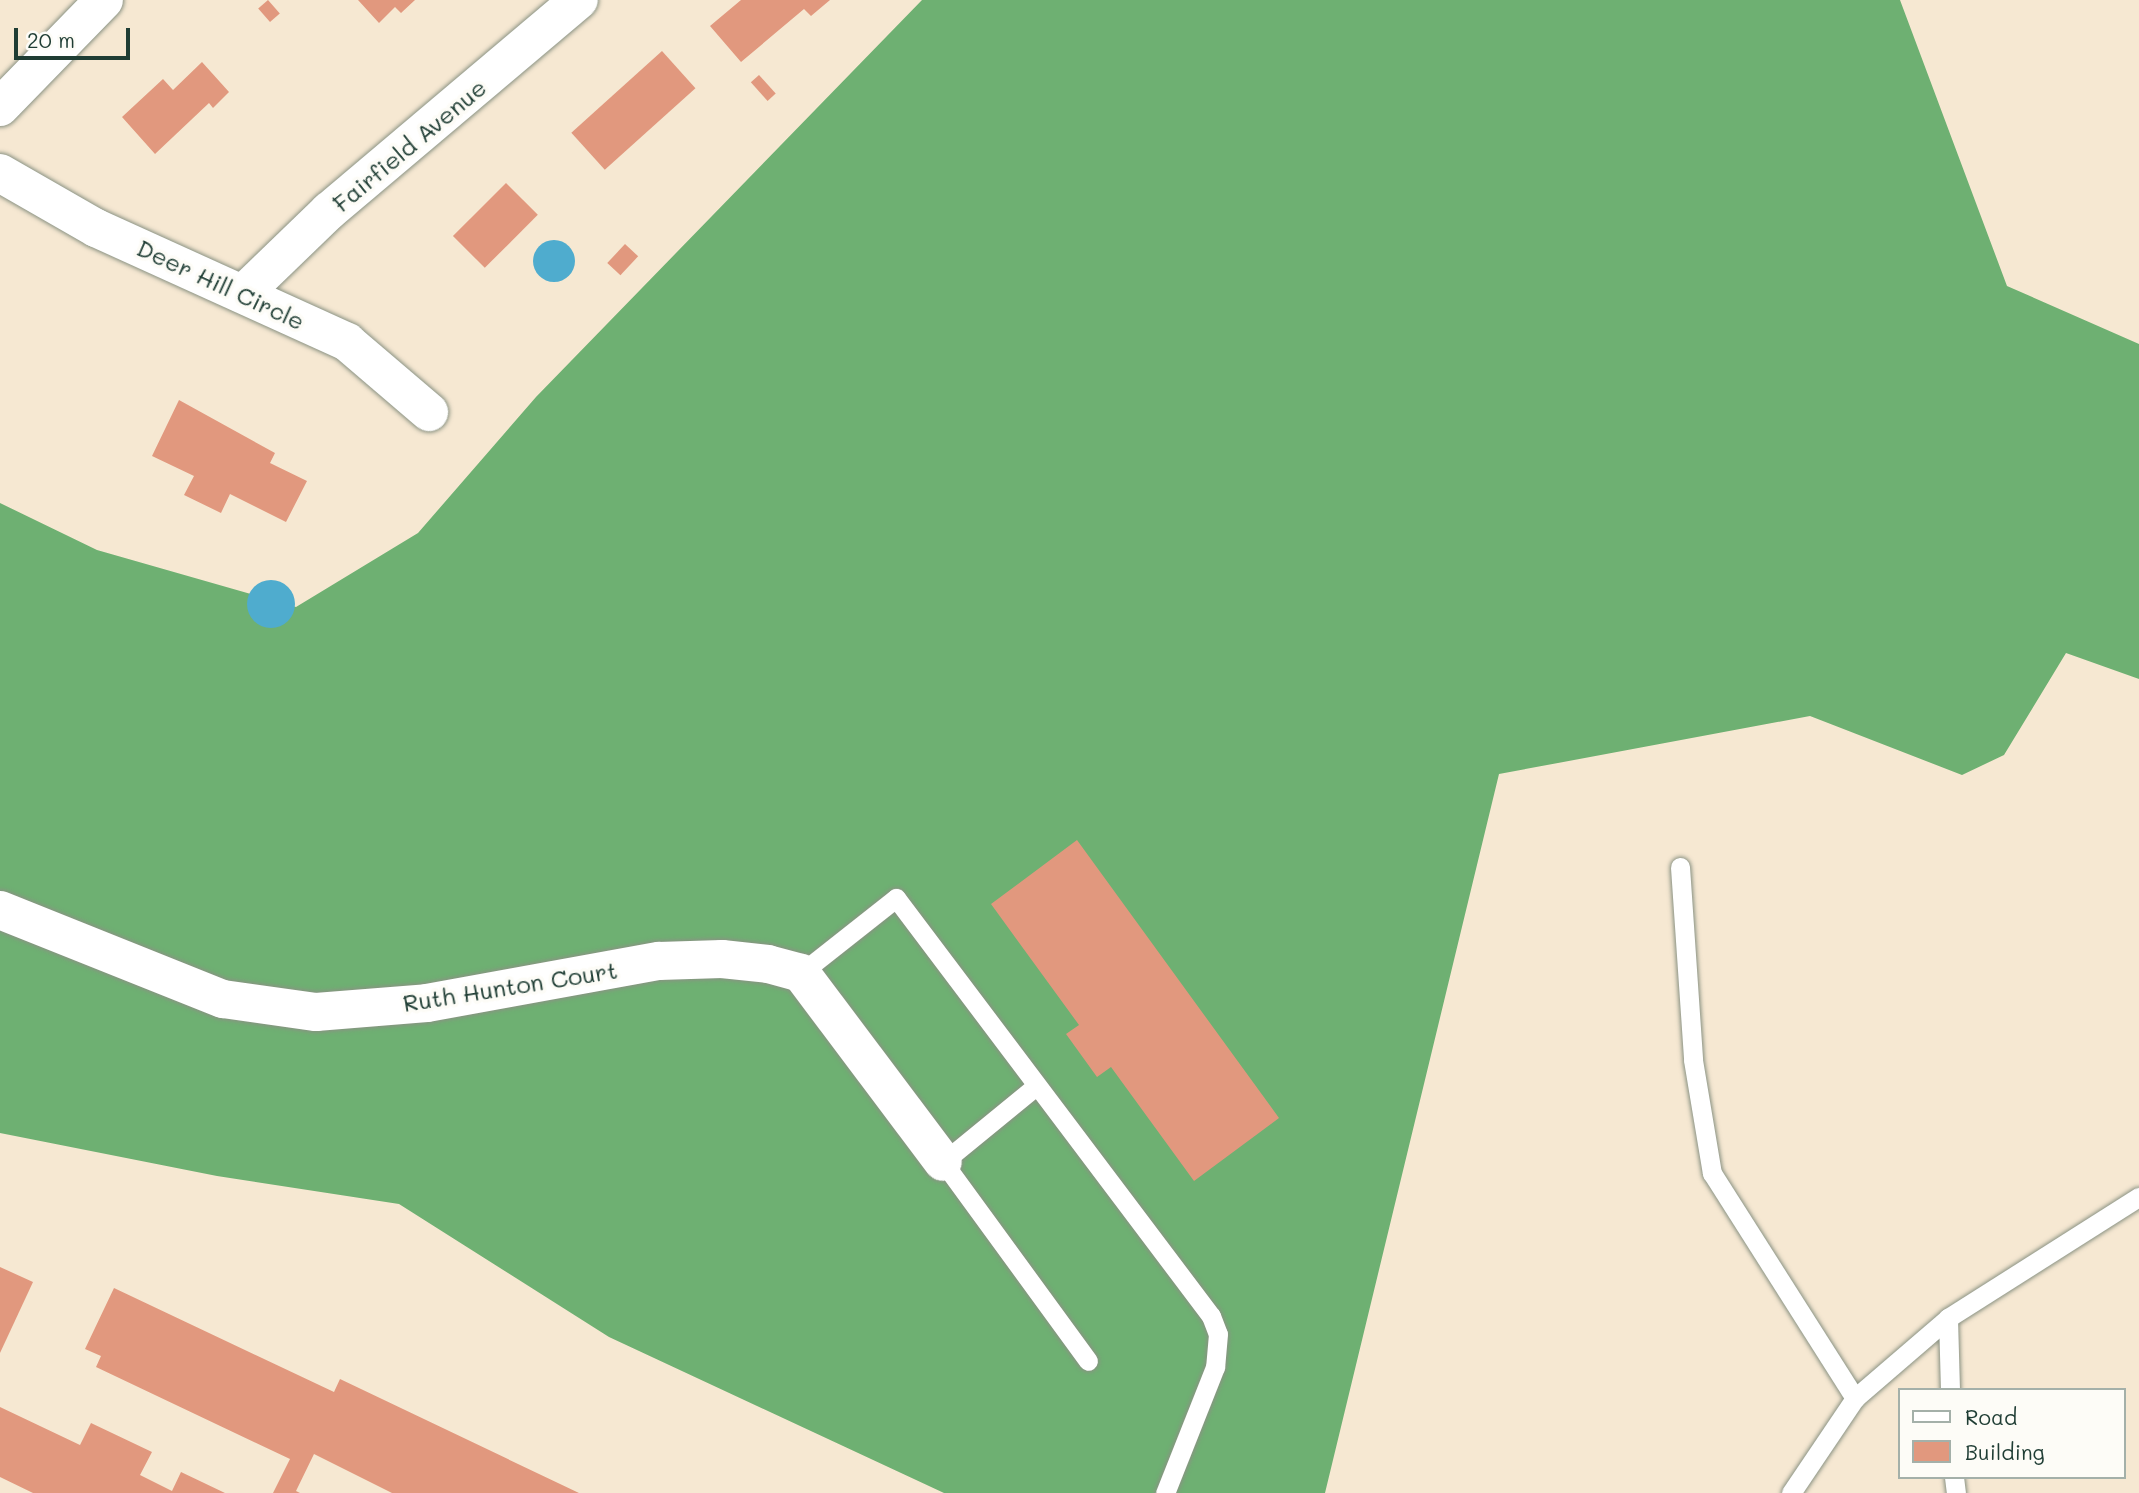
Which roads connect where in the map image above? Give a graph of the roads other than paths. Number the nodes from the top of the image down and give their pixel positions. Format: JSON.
{"nodes":[{"id":1,"x":104,"y":0,"type":"edge"},
{"id":2,"x":579,"y":0,"type":"edge"},
{"id":3,"x":0,"y":107,"type":"edge"},
{"id":4,"x":0,"y":173,"type":"edge"},
{"id":5,"x":243,"y":294,"type":"junction"},
{"id":6,"x":429,"y":412,"type":"dead end"},
{"id":7,"x":1680,"y":867,"type":"dead end"},
{"id":8,"x":0,"y":910,"type":"edge"},
{"id":9,"x":801,"y":973,"type":"junction"},
{"id":10,"x":1036,"y":1086,"type":"junction"},
{"id":11,"x":943,"y":1162,"type":"junction"},
{"id":12,"x":2139,"y":1197,"type":"edge"},
{"id":13,"x":1948,"y":1318,"type":"junction"},
{"id":14,"x":1088,"y":1360,"type":"dead end"},
{"id":15,"x":1950,"y":1388,"type":"edge"},
{"id":16,"x":1855,"y":1398,"type":"junction"},
{"id":17,"x":1165,"y":1493,"type":"edge"},
{"id":18,"x":1791,"y":1493,"type":"edge"}],
"edges":[{"from":1,"to":3,"type":"street"},
{"from":2,"to":5,"type":"street","name":"Fairfield Avenue"},
{"from":4,"to":5,"type":"street","name":"Deer Hill Circle"},
{"from":5,"to":6,"type":"street","name":"Deer Hill Circle"},
{"from":7,"to":16,"type":"lane"},
{"from":8,"to":9,"type":"street","name":"Ruth Hunton Court"},
{"from":9,"to":10,"type":"lane"},
{"from":9,"to":11,"type":"street"},
{"from":10,"to":11,"type":"lane"},
{"from":10,"to":17,"type":"lane"},
{"from":11,"to":14,"type":"lane"},
{"from":12,"to":13,"type":"lane"},
{"from":13,"to":15,"type":"lane"},
{"from":13,"to":16,"type":"lane"},
{"from":16,"to":18,"type":"lane"}]}
